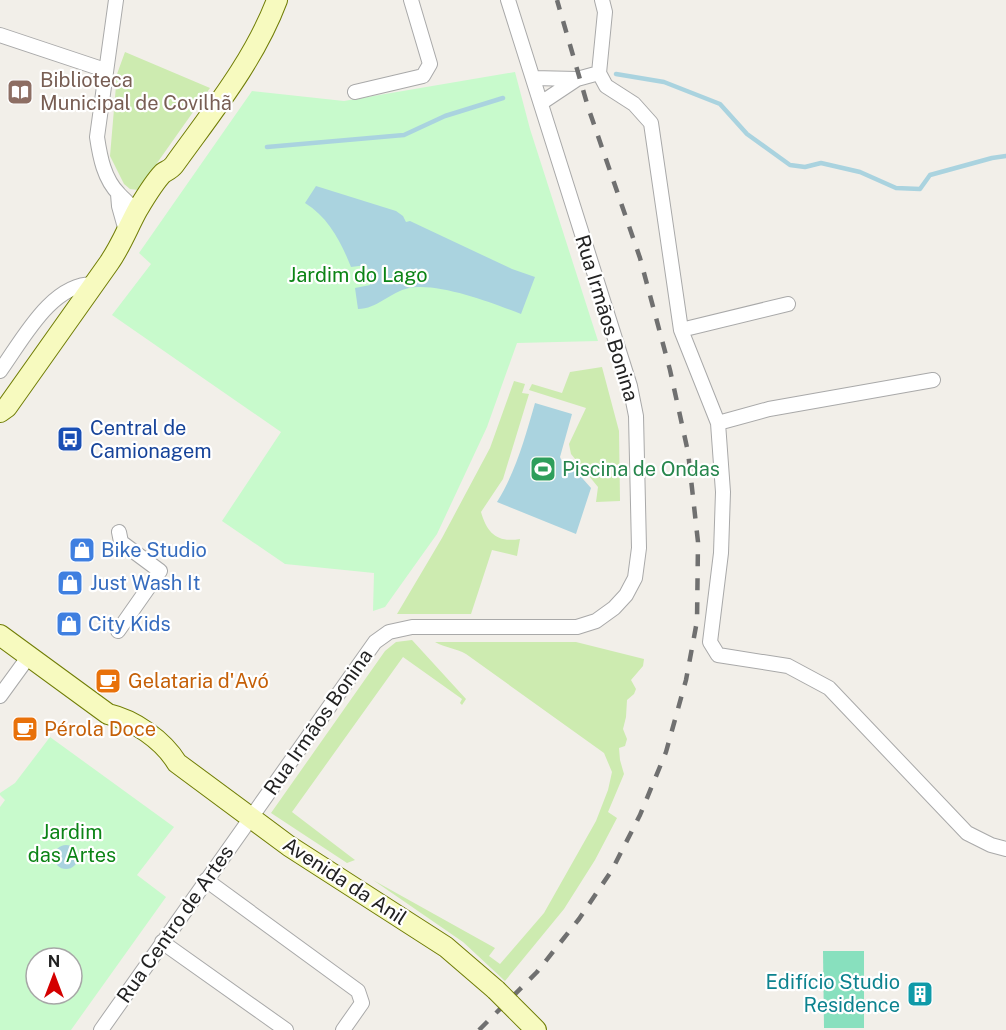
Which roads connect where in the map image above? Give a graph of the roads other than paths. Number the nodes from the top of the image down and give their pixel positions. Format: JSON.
{"nodes":[{"id":1,"x":116,"y":0,"type":"edge"},
{"id":2,"x":276,"y":0,"type":"edge"},
{"id":3,"x":411,"y":0,"type":"edge"},
{"id":4,"x":507,"y":0,"type":"edge"},
{"id":5,"x":602,"y":0,"type":"edge"},
{"id":6,"x":0,"y":35,"type":"edge"},
{"id":7,"x":105,"y":70,"type":"junction"},
{"id":8,"x":599,"y":73,"type":"junction"},
{"id":9,"x":533,"y":78,"type":"junction"},
{"id":10,"x":577,"y":78,"type":"junction"},
{"id":11,"x":355,"y":92,"type":"dead end"},
{"id":12,"x":541,"y":103,"type":"junction"},
{"id":13,"x":169,"y":171,"type":"junction"},
{"id":14,"x":118,"y":194,"type":"junction"},
{"id":15,"x":144,"y":200,"type":"junction"},
{"id":16,"x":127,"y":232,"type":"junction"},
{"id":17,"x":94,"y":284,"type":"junction"},
{"id":18,"x":788,"y":304,"type":"dead end"},
{"id":19,"x":681,"y":330,"type":"junction"},
{"id":20,"x":0,"y":371,"type":"edge"},
{"id":21,"x":933,"y":380,"type":"dead end"},
{"id":22,"x":0,"y":412,"type":"edge"},
{"id":23,"x":718,"y":423,"type":"junction"},
{"id":24,"x":119,"y":532,"type":"dead end"},
{"id":25,"x":118,"y":631,"type":"dead end"},
{"id":26,"x":0,"y":635,"type":"edge"},
{"id":27,"x":29,"y":656,"type":"junction"},
{"id":28,"x":0,"y":696,"type":"edge"},
{"id":29,"x":250,"y":817,"type":"junction"},
{"id":30,"x":1006,"y":849,"type":"edge"},
{"id":31,"x":206,"y":880,"type":"junction"},
{"id":32,"x":162,"y":942,"type":"junction"},
{"id":33,"x":101,"y":1030,"type":"edge"},
{"id":34,"x":286,"y":1030,"type":"edge"},
{"id":35,"x":343,"y":1030,"type":"edge"},
{"id":36,"x":536,"y":1030,"type":"edge"}],
"edges":[{"from":1,"to":7,"type":"street"},
{"from":2,"to":13,"type":"street"},
{"from":3,"to":11,"type":"street"},
{"from":4,"to":9,"type":"street","name":"Rua Irmãos Bonina"},
{"from":5,"to":8,"type":"street"},
{"from":6,"to":7,"type":"street"},
{"from":7,"to":14,"type":"street"},
{"from":8,"to":10,"type":"street"},
{"from":8,"to":19,"type":"street"},
{"from":9,"to":10,"type":"street"},
{"from":9,"to":12,"type":"street","name":"Rua Irmãos Bonina"},
{"from":10,"to":12,"type":"street"},
{"from":12,"to":29,"type":"street","name":"Rua Irmãos Bonina"},
{"from":13,"to":15,"type":"street"},
{"from":13,"to":16,"type":"street"},
{"from":14,"to":15,"type":"street"},
{"from":14,"to":16,"type":"street"},
{"from":15,"to":16,"type":"street"},
{"from":16,"to":17,"type":"street"},
{"from":17,"to":20,"type":"street"},
{"from":17,"to":22,"type":"street"},
{"from":18,"to":19,"type":"street"},
{"from":19,"to":23,"type":"street"},
{"from":21,"to":23,"type":"street"},
{"from":23,"to":30,"type":"street"},
{"from":24,"to":25,"type":"street"},
{"from":26,"to":27,"type":"street","name":"Avenida da Anil"},
{"from":27,"to":28,"type":"street"},
{"from":27,"to":29,"type":"street","name":"Avenida da Anil"},
{"from":29,"to":31,"type":"street","name":"Rua Centro de Artes"},
{"from":29,"to":36,"type":"street","name":"Avenida da Anil"},
{"from":31,"to":32,"type":"street","name":"Rua Centro de Artes"},
{"from":31,"to":35,"type":"street"},
{"from":32,"to":33,"type":"street","name":"Rua Centro de Artes"},
{"from":32,"to":34,"type":"street"}]}
